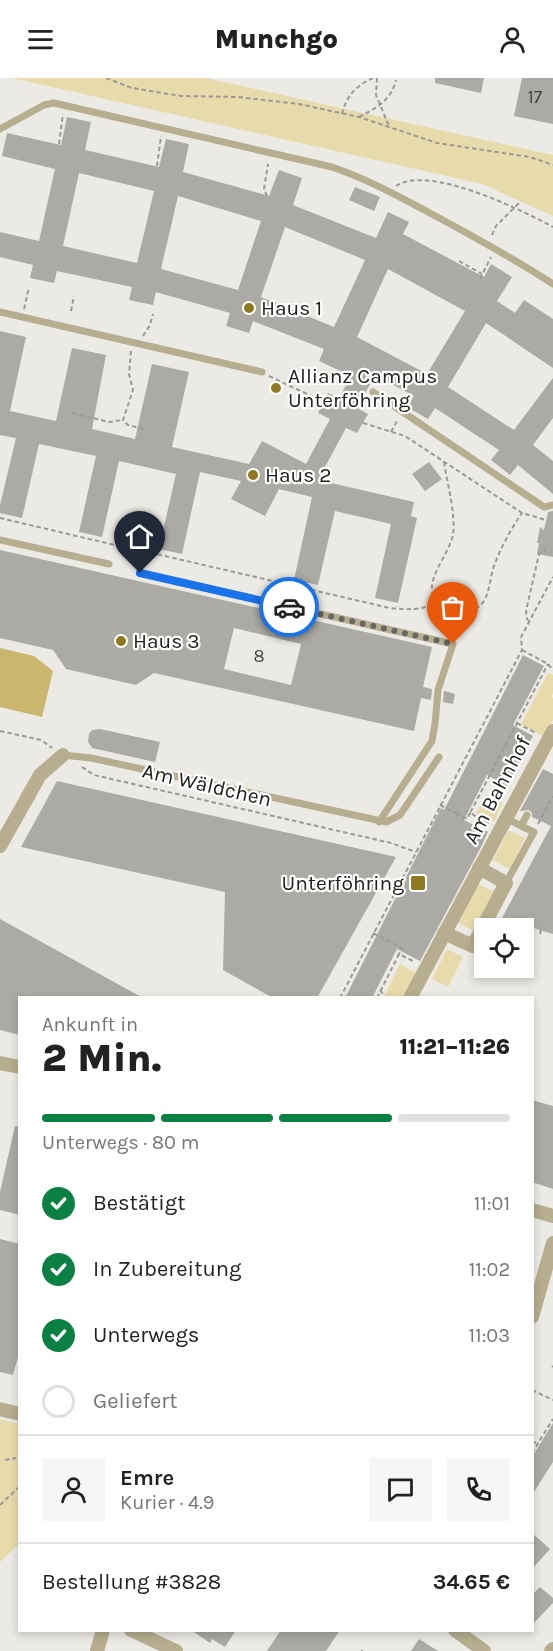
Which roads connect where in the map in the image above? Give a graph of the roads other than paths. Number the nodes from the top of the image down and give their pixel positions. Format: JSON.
{"nodes":[{"id":1,"x":0,"y":129,"type":"edge"},
{"id":2,"x":553,"y":285,"type":"edge"},
{"id":3,"x":0,"y":312,"type":"edge"},
{"id":4,"x":262,"y":372,"type":"road end"},
{"id":5,"x":373,"y":392,"type":"dead end"},
{"id":6,"x":553,"y":505,"type":"edge"},
{"id":7,"x":0,"y":540,"type":"edge"},
{"id":8,"x":109,"y":564,"type":"dead end"},
{"id":9,"x":140,"y":573,"type":"dead end"},
{"id":10,"x":551,"y":735,"type":"edge"},
{"id":11,"x":63,"y":756,"type":"joint"},
{"id":12,"x":439,"y":757,"type":"dead end"},
{"id":13,"x":527,"y":815,"type":"dead end"},
{"id":14,"x":506,"y":818,"type":"junction"},
{"id":15,"x":379,"y":822,"type":"junction"},
{"id":16,"x":522,"y":826,"type":"junction"},
{"id":17,"x":0,"y":846,"type":"edge"},
{"id":18,"x":478,"y":868,"type":"junction"},
{"id":19,"x":506,"y":883,"type":"junction"},
{"id":20,"x":444,"y":933,"type":"junction"},
{"id":21,"x":411,"y":996,"type":"edge"},
{"id":22,"x":0,"y":1063,"type":"edge"},
{"id":23,"x":18,"y":1067,"type":"edge"},
{"id":24,"x":534,"y":1211,"type":"edge"},
{"id":25,"x":553,"y":1216,"type":"edge"},
{"id":26,"x":553,"y":1243,"type":"edge"},
{"id":27,"x":534,"y":1310,"type":"edge"},
{"id":28,"x":0,"y":1409,"type":"edge"},
{"id":29,"x":18,"y":1414,"type":"edge"},
{"id":30,"x":102,"y":1632,"type":"edge"},
{"id":31,"x":135,"y":1632,"type":"edge"},
{"id":32,"x":458,"y":1632,"type":"edge"},
{"id":33,"x":97,"y":1651,"type":"edge"},
{"id":34,"x":176,"y":1651,"type":"edge"},
{"id":35,"x":484,"y":1651,"type":"edge"}],
"edges":[{"from":1,"to":2,"type":"lane"},
{"from":3,"to":4,"type":"lane"},
{"from":5,"to":6,"type":"lane"},
{"from":7,"to":8,"type":"lane"},
{"from":9,"to":15,"type":"lane"},
{"from":10,"to":14,"type":"street","name":"Am Bahnhof"},
{"from":11,"to":15,"type":"lane"},
{"from":11,"to":17,"type":"street"},
{"from":12,"to":15,"type":"lane"},
{"from":13,"to":16,"type":"lane"},
{"from":14,"to":16,"type":"lane"},
{"from":14,"to":18,"type":"street","name":"Am Bahnhof"},
{"from":16,"to":19,"type":"lane"},
{"from":18,"to":19,"type":"street","name":"Am Bahnhof"},
{"from":18,"to":20,"type":"street","name":"Am Bahnhof"},
{"from":19,"to":20,"type":"street"},
{"from":20,"to":21,"type":"street","name":"Am Bahnhof"},
{"from":22,"to":23,"type":"street"},
{"from":24,"to":25,"type":"street"},
{"from":26,"to":27,"type":"street"},
{"from":28,"to":29,"type":"street"},
{"from":30,"to":33,"type":"street"},
{"from":31,"to":34,"type":"street"},
{"from":32,"to":35,"type":"street"}]}
